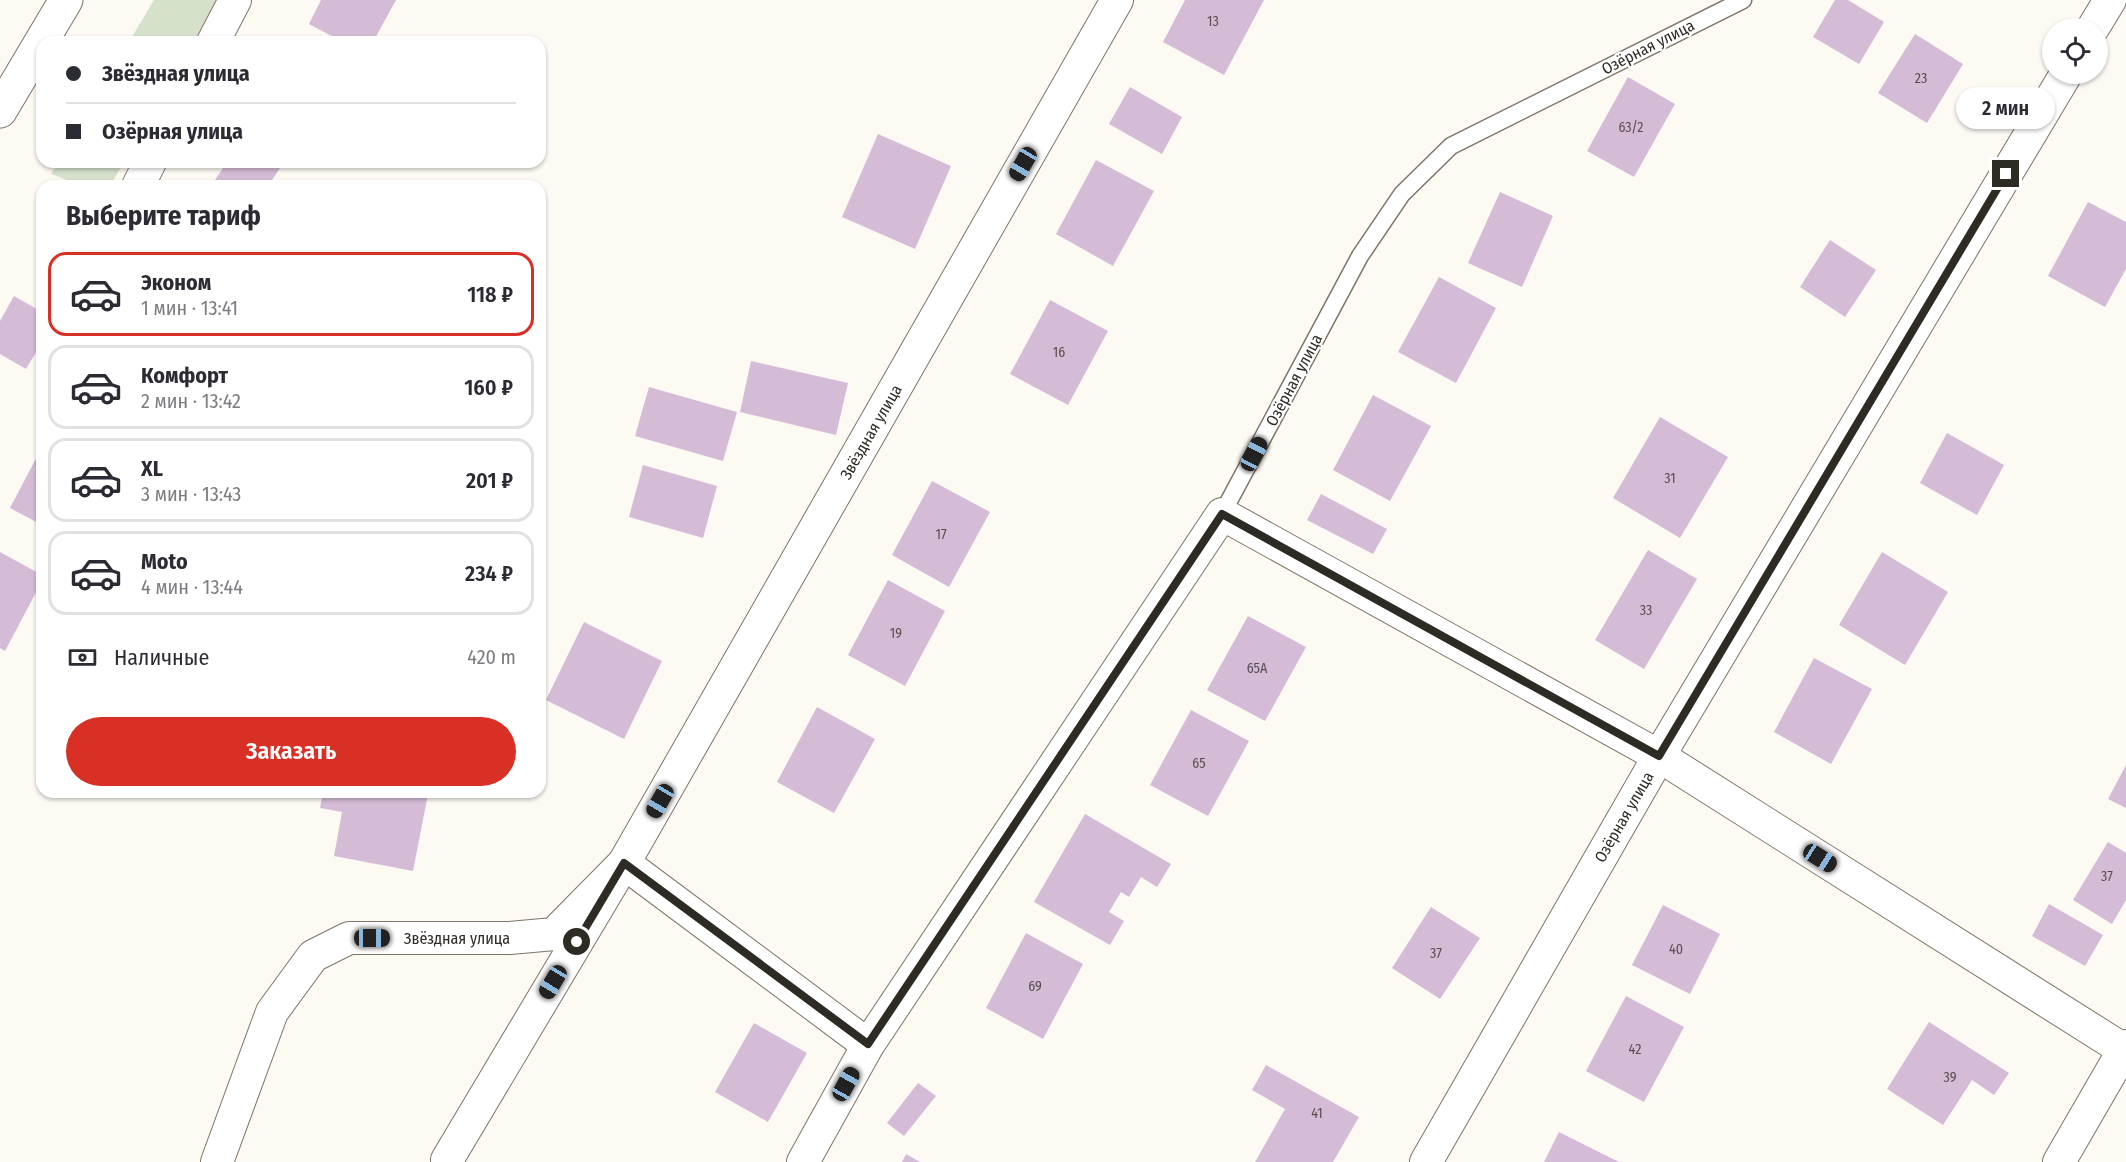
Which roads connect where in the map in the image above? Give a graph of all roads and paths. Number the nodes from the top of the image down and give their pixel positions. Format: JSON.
{"nodes":[{"id":1,"x":66,"y":0,"type":"edge"},
{"id":2,"x":235,"y":0,"type":"edge"},
{"id":3,"x":1117,"y":0,"type":"edge"},
{"id":4,"x":1743,"y":0,"type":"edge"},
{"id":5,"x":2110,"y":0,"type":"edge"},
{"id":6,"x":2099,"y":18,"type":"edge"},
{"id":7,"x":45,"y":36,"type":"edge"},
{"id":8,"x":216,"y":36,"type":"edge"},
{"id":9,"x":36,"y":50,"type":"edge"},
{"id":10,"x":2060,"y":84,"type":"edge"},
{"id":11,"x":0,"y":111,"type":"edge"},
{"id":12,"x":1222,"y":514,"type":"junction"},
{"id":13,"x":1659,"y":756,"type":"junction"},
{"id":14,"x":624,"y":863,"type":"junction"},
{"id":15,"x":868,"y":1044,"type":"junction"},
{"id":16,"x":2125,"y":1048,"type":"edge"},
{"id":17,"x":447,"y":1160,"type":"dead end"},
{"id":18,"x":217,"y":1162,"type":"edge"},
{"id":19,"x":803,"y":1162,"type":"edge"},
{"id":20,"x":1426,"y":1162,"type":"edge"},
{"id":21,"x":2059,"y":1162,"type":"edge"}],
"edges":[{"from":1,"to":7,"type":"highway"},
{"from":2,"to":8,"type":"street"},
{"from":3,"to":14,"type":"street","name":"Звёздная улица"},
{"from":4,"to":12,"type":"lane","name":"Озёрная улица"},
{"from":5,"to":6,"type":"street"},
{"from":9,"to":11,"type":"highway"},
{"from":10,"to":13,"type":"street","name":"Озёрная улица"},
{"from":12,"to":13,"type":"street"},
{"from":12,"to":15,"type":"street","name":"Озёрная улица"},
{"from":13,"to":16,"type":"street"},
{"from":13,"to":20,"type":"street","name":"Озёрная улица"},
{"from":14,"to":15,"type":"street"},
{"from":14,"to":17,"type":"street","name":"Звёздная улица"},
{"from":14,"to":18,"type":"street","name":"Звёздная улица"},
{"from":15,"to":19,"type":"street","name":"Озёрная улица"},
{"from":16,"to":21,"type":"street"}]}
